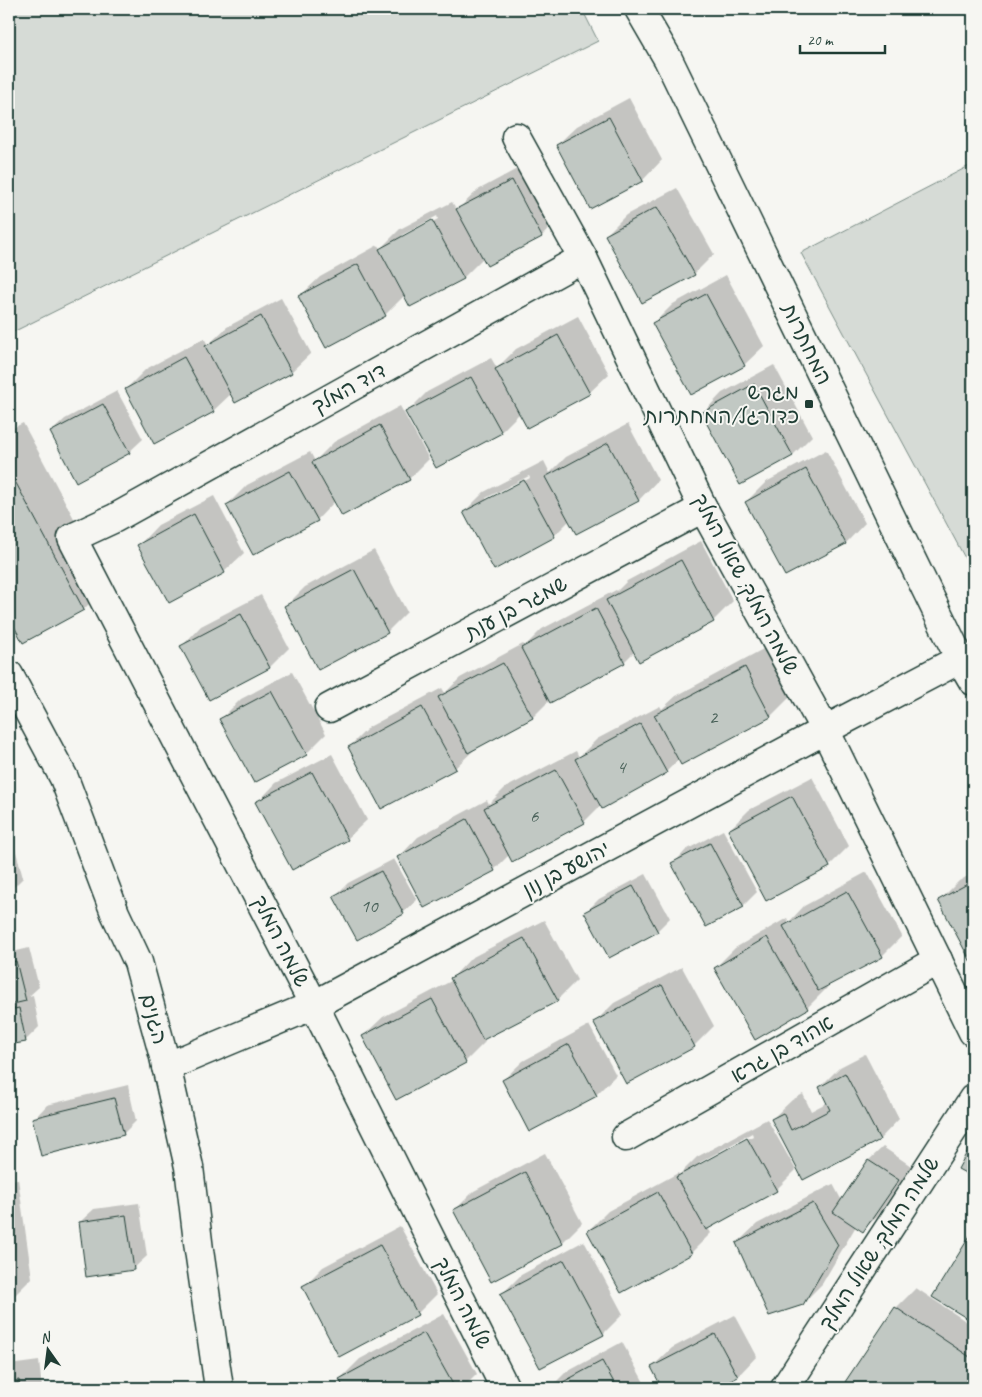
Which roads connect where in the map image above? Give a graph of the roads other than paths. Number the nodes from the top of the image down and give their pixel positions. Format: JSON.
{"nodes":[{"id":1,"x":639,"y":9,"type":"edge"},
{"id":2,"x":516,"y":137,"type":"dead end"},
{"id":3,"x":584,"y":258,"type":"junction"},
{"id":4,"x":703,"y":508,"type":"junction"},
{"id":5,"x":115,"y":518,"type":"joint"},
{"id":6,"x":967,"y":670,"type":"edge"},
{"id":7,"x":9,"y":675,"type":"edge"},
{"id":8,"x":329,"y":708,"type":"dead end"},
{"id":9,"x":825,"y":730,"type":"junction"},
{"id":10,"x":938,"y":960,"type":"junction"},
{"id":11,"x":314,"y":1005,"type":"junction"},
{"id":12,"x":973,"y":1032,"type":"edge"},
{"id":13,"x":166,"y":1067,"type":"junction"},
{"id":14,"x":973,"y":1099,"type":"edge"},
{"id":15,"x":626,"y":1137,"type":"dead end"},
{"id":16,"x":219,"y":1388,"type":"edge"},
{"id":17,"x":505,"y":1388,"type":"edge"},
{"id":18,"x":785,"y":1388,"type":"edge"}],
"edges":[{"from":1,"to":6,"type":"street","name":"המחתרות"},
{"from":2,"to":3,"type":"street","name":"שלמה המלך; שאול המלך"},
{"from":3,"to":4,"type":"street","name":"שלמה המלך; שאול המלך"},
{"from":3,"to":5,"type":"street","name":"דוד המלך"},
{"from":4,"to":8,"type":"street","name":"שמגר בן ענת"},
{"from":4,"to":9,"type":"street","name":"שלמה המלך; שאול המלך"},
{"from":5,"to":11,"type":"street","name":"שלמה המלך"},
{"from":6,"to":9,"type":"street","name":"יהושע בן נון"},
{"from":7,"to":13,"type":"street","name":"הגנים"},
{"from":9,"to":10,"type":"street","name":"שלמה המלך; שאול המלך"},
{"from":9,"to":11,"type":"street","name":"יהושע בן נון"},
{"from":10,"to":12,"type":"street","name":"שלמה המלך; שאול המלך"},
{"from":10,"to":15,"type":"street","name":"אהוד בן גרא"},
{"from":11,"to":13,"type":"street","name":"יהושע בן נון"},
{"from":11,"to":17,"type":"street","name":"שלמה המלך"},
{"from":13,"to":16,"type":"street","name":"הגנים"},
{"from":14,"to":18,"type":"street","name":"שלמה המלך; שאול המלך"}]}
